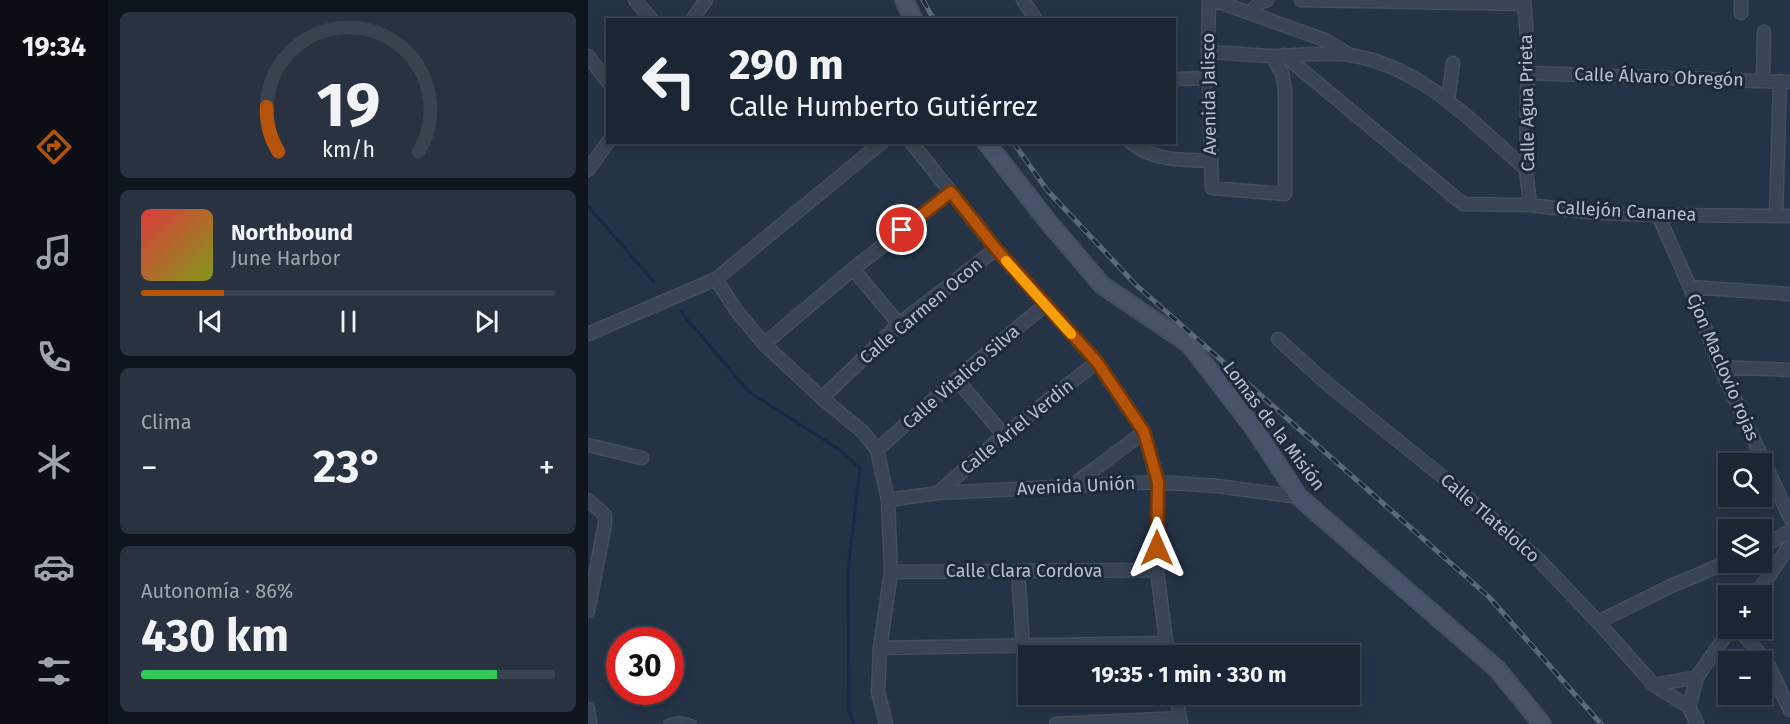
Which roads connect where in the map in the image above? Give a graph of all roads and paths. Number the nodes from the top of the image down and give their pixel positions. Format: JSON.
{"nodes":[{"id":1,"x":635,"y":0,"type":"edge"},
{"id":2,"x":705,"y":0,"type":"edge"},
{"id":3,"x":904,"y":0,"type":"edge"},
{"id":4,"x":1023,"y":0,"type":"edge"},
{"id":5,"x":1211,"y":0,"type":"edge"},
{"id":6,"x":1267,"y":0,"type":"edge"},
{"id":7,"x":1301,"y":0,"type":"edge"},
{"id":8,"x":1741,"y":0,"type":"edge"},
{"id":9,"x":1524,"y":2,"type":"edge"},
{"id":10,"x":1250,"y":13,"type":"junction"},
{"id":11,"x":1741,"y":13,"type":"dead end"},
{"id":12,"x":650,"y":18,"type":"edge"},
{"id":13,"x":693,"y":18,"type":"edge"},
{"id":14,"x":913,"y":18,"type":"edge"},
{"id":15,"x":1035,"y":18,"type":"edge"},
{"id":16,"x":1764,"y":32,"type":"dead end"},
{"id":17,"x":1208,"y":52,"type":"junction"},
{"id":18,"x":1349,"y":55,"type":"junction"},
{"id":19,"x":588,"y":56,"type":"edge"},
{"id":20,"x":1278,"y":56,"type":"junction"},
{"id":21,"x":1453,"y":63,"type":"dead end"},
{"id":22,"x":1528,"y":73,"type":"junction"},
{"id":23,"x":606,"y":78,"type":"edge"},
{"id":24,"x":1208,"y":78,"type":"junction"},
{"id":25,"x":1176,"y":79,"type":"edge"},
{"id":26,"x":1763,"y":81,"type":"junction"},
{"id":27,"x":1785,"y":81,"type":"edge"},
{"id":28,"x":1448,"y":100,"type":"junction"},
{"id":29,"x":607,"y":144,"type":"edge"},
{"id":30,"x":880,"y":144,"type":"edge"},
{"id":31,"x":913,"y":144,"type":"edge"},
{"id":32,"x":988,"y":144,"type":"edge"},
{"id":33,"x":1133,"y":144,"type":"edge"},
{"id":34,"x":1210,"y":161,"type":"junction"},
{"id":35,"x":1526,"y":169,"type":"junction"},
{"id":36,"x":588,"y":170,"type":"edge"},
{"id":37,"x":951,"y":192,"type":"junction"},
{"id":38,"x":1530,"y":205,"type":"junction"},
{"id":39,"x":1658,"y":215,"type":"junction"},
{"id":40,"x":1776,"y":216,"type":"junction"},
{"id":41,"x":1790,"y":216,"type":"edge"},
{"id":42,"x":996,"y":249,"type":"junction"},
{"id":43,"x":853,"y":268,"type":"junction"},
{"id":44,"x":716,"y":279,"type":"junction"},
{"id":45,"x":1690,"y":287,"type":"junction"},
{"id":46,"x":1790,"y":294,"type":"edge"},
{"id":47,"x":1045,"y":305,"type":"junction"},
{"id":48,"x":899,"y":324,"type":"junction"},
{"id":49,"x":588,"y":334,"type":"edge"},
{"id":50,"x":1278,"y":339,"type":"dead end"},
{"id":51,"x":764,"y":344,"type":"junction"},
{"id":52,"x":1097,"y":362,"type":"junction"},
{"id":53,"x":1720,"y":367,"type":"junction"},
{"id":54,"x":1790,"y":370,"type":"edge"},
{"id":55,"x":956,"y":379,"type":"junction"},
{"id":56,"x":822,"y":398,"type":"junction"},
{"id":57,"x":1144,"y":432,"type":"junction"},
{"id":58,"x":1004,"y":435,"type":"junction"},
{"id":59,"x":588,"y":445,"type":"edge"},
{"id":60,"x":877,"y":450,"type":"junction"},
{"id":61,"x":642,"y":458,"type":"dead end"},
{"id":62,"x":1158,"y":482,"type":"junction"},
{"id":63,"x":1072,"y":485,"type":"junction"},
{"id":64,"x":938,"y":493,"type":"junction"},
{"id":65,"x":1299,"y":497,"type":"junction"},
{"id":66,"x":588,"y":500,"type":"edge"},
{"id":67,"x":888,"y":500,"type":"junction"},
{"id":68,"x":1790,"y":518,"type":"edge"},
{"id":69,"x":1790,"y":531,"type":"edge"},
{"id":70,"x":1772,"y":542,"type":"edge"},
{"id":71,"x":1790,"y":546,"type":"edge"},
{"id":72,"x":1718,"y":566,"type":"edge"},
{"id":73,"x":1157,"y":570,"type":"junction"},
{"id":74,"x":1018,"y":571,"type":"junction"},
{"id":75,"x":891,"y":572,"type":"junction"},
{"id":76,"x":1763,"y":585,"type":"edge"},
{"id":77,"x":588,"y":611,"type":"edge"},
{"id":78,"x":1598,"y":622,"type":"junction"},
{"id":79,"x":1723,"y":639,"type":"edge"},
{"id":80,"x":1747,"y":639,"type":"edge"},
{"id":81,"x":1023,"y":645,"type":"edge"},
{"id":82,"x":1166,"y":645,"type":"edge"},
{"id":83,"x":1018,"y":646,"type":"edge"},
{"id":84,"x":880,"y":648,"type":"junction"},
{"id":85,"x":1697,"y":677,"type":"junction"},
{"id":86,"x":1654,"y":685,"type":"junction"},
{"id":87,"x":1178,"y":705,"type":"edge"},
{"id":88,"x":1689,"y":707,"type":"junction"},
{"id":89,"x":588,"y":710,"type":"edge"},
{"id":90,"x":1790,"y":710,"type":"edge"},
{"id":91,"x":1180,"y":721,"type":"edge"},
{"id":92,"x":1538,"y":722,"type":"edge"},
{"id":93,"x":591,"y":724,"type":"edge"},
{"id":94,"x":667,"y":724,"type":"edge"},
{"id":95,"x":693,"y":724,"type":"edge"},
{"id":96,"x":886,"y":724,"type":"edge"},
{"id":97,"x":1056,"y":724,"type":"edge"},
{"id":98,"x":1697,"y":724,"type":"edge"}],
"edges":[{"from":1,"to":12,"type":"street"},
{"from":2,"to":13,"type":"street"},
{"from":3,"to":14,"type":"street"},
{"from":4,"to":15,"type":"street"},
{"from":5,"to":10,"type":"street"},
{"from":5,"to":17,"type":"street","name":"Avenida Jalisco"},
{"from":6,"to":10,"type":"street"},
{"from":7,"to":9,"type":"street"},
{"from":8,"to":11,"type":"street"},
{"from":9,"to":22,"type":"street","name":"Calle Agua Prieta"},
{"from":10,"to":18,"type":"street"},
{"from":16,"to":26,"type":"street"},
{"from":17,"to":20,"type":"street"},
{"from":17,"to":24,"type":"street","name":"Avenida Jalisco"},
{"from":18,"to":20,"type":"street"},
{"from":18,"to":28,"type":"street"},
{"from":19,"to":23,"type":"street"},
{"from":20,"to":34,"type":"street","name":"Avenida Jalisco"},
{"from":20,"to":38,"type":"street","name":"Callejón Cananea"},
{"from":21,"to":28,"type":"street"},
{"from":22,"to":26,"type":"street","name":"Calle Álvaro Obregón"},
{"from":22,"to":35,"type":"street","name":"Calle Agua Prieta"},
{"from":24,"to":25,"type":"street"},
{"from":24,"to":34,"type":"street","name":"Avenida Jalisco"},
{"from":26,"to":27,"type":"street","name":"Calle Álvaro Obregón"},
{"from":27,"to":40,"type":"street"},
{"from":28,"to":35,"type":"street"},
{"from":29,"to":36,"type":"street"},
{"from":30,"to":44,"type":"street"},
{"from":31,"to":37,"type":"street"},
{"from":32,"to":65,"type":"street","name":"Lomas de la Misión"},
{"from":33,"to":34,"type":"street"},
{"from":35,"to":38,"type":"street","name":"Calle Agua Prieta"},
{"from":37,"to":42,"type":"street"},
{"from":37,"to":43,"type":"street"},
{"from":38,"to":39,"type":"street","name":"Callejón Cananea"},
{"from":39,"to":40,"type":"street","name":"Callejón Cananea"},
{"from":39,"to":45,"type":"street","name":"Cjon Maclovio rojas"},
{"from":40,"to":41,"type":"street","name":"Callejón Cananea"},
{"from":42,"to":47,"type":"street"},
{"from":42,"to":48,"type":"street","name":"Calle Carmen Ocon"},
{"from":43,"to":48,"type":"street"},
{"from":43,"to":51,"type":"street"},
{"from":44,"to":49,"type":"street"},
{"from":44,"to":51,"type":"street"},
{"from":45,"to":46,"type":"street"},
{"from":45,"to":53,"type":"street","name":"Cjon Maclovio rojas"},
{"from":47,"to":52,"type":"street"},
{"from":47,"to":55,"type":"street","name":"Calle Vitalico Silva"},
{"from":48,"to":56,"type":"street","name":"Calle Carmen Ocon"},
{"from":50,"to":78,"type":"street","name":"Calle Tlatelolco"},
{"from":51,"to":56,"type":"street"},
{"from":52,"to":57,"type":"street"},
{"from":52,"to":58,"type":"street","name":"Calle Ariel Verdin"},
{"from":53,"to":54,"type":"street"},
{"from":53,"to":68,"type":"street","name":"Cjon Maclovio rojas"},
{"from":55,"to":58,"type":"street"},
{"from":55,"to":60,"type":"street","name":"Calle Vitalico Silva"},
{"from":56,"to":60,"type":"street"},
{"from":57,"to":62,"type":"street"},
{"from":57,"to":63,"type":"street"},
{"from":58,"to":64,"type":"street","name":"Calle Ariel Verdin"},
{"from":59,"to":61,"type":"street"},
{"from":60,"to":67,"type":"street"},
{"from":62,"to":63,"type":"street","name":"Avenida Unión"},
{"from":62,"to":65,"type":"street","name":"Avenida Unión"},
{"from":62,"to":73,"type":"street"},
{"from":63,"to":64,"type":"street","name":"Avenida Unión"},
{"from":64,"to":67,"type":"street","name":"Avenida Unión"},
{"from":65,"to":92,"type":"street","name":"Lomas de la Misión"},
{"from":66,"to":77,"type":"street"},
{"from":67,"to":75,"type":"street"},
{"from":69,"to":70,"type":"street"},
{"from":71,"to":76,"type":"street"},
{"from":72,"to":78,"type":"street"},
{"from":73,"to":74,"type":"street","name":"Calle Clara Cordova"},
{"from":73,"to":82,"type":"street"},
{"from":74,"to":75,"type":"street","name":"Calle Clara Cordova"},
{"from":74,"to":81,"type":"street"},
{"from":75,"to":84,"type":"street"},
{"from":78,"to":86,"type":"street","name":"Calle Tlatelolco"},
{"from":79,"to":85,"type":"street"},
{"from":80,"to":90,"type":"street"},
{"from":83,"to":84,"type":"street"},
{"from":84,"to":96,"type":"street"},
{"from":85,"to":86,"type":"street"},
{"from":85,"to":88,"type":"street"},
{"from":86,"to":88,"type":"street","name":"Calle Tlatelolco"},
{"from":87,"to":91,"type":"street"},
{"from":88,"to":98,"type":"street"},
{"from":89,"to":93,"type":"street"},
{"from":91,"to":97,"type":"street"},
{"from":94,"to":95,"type":"lane"}]}
